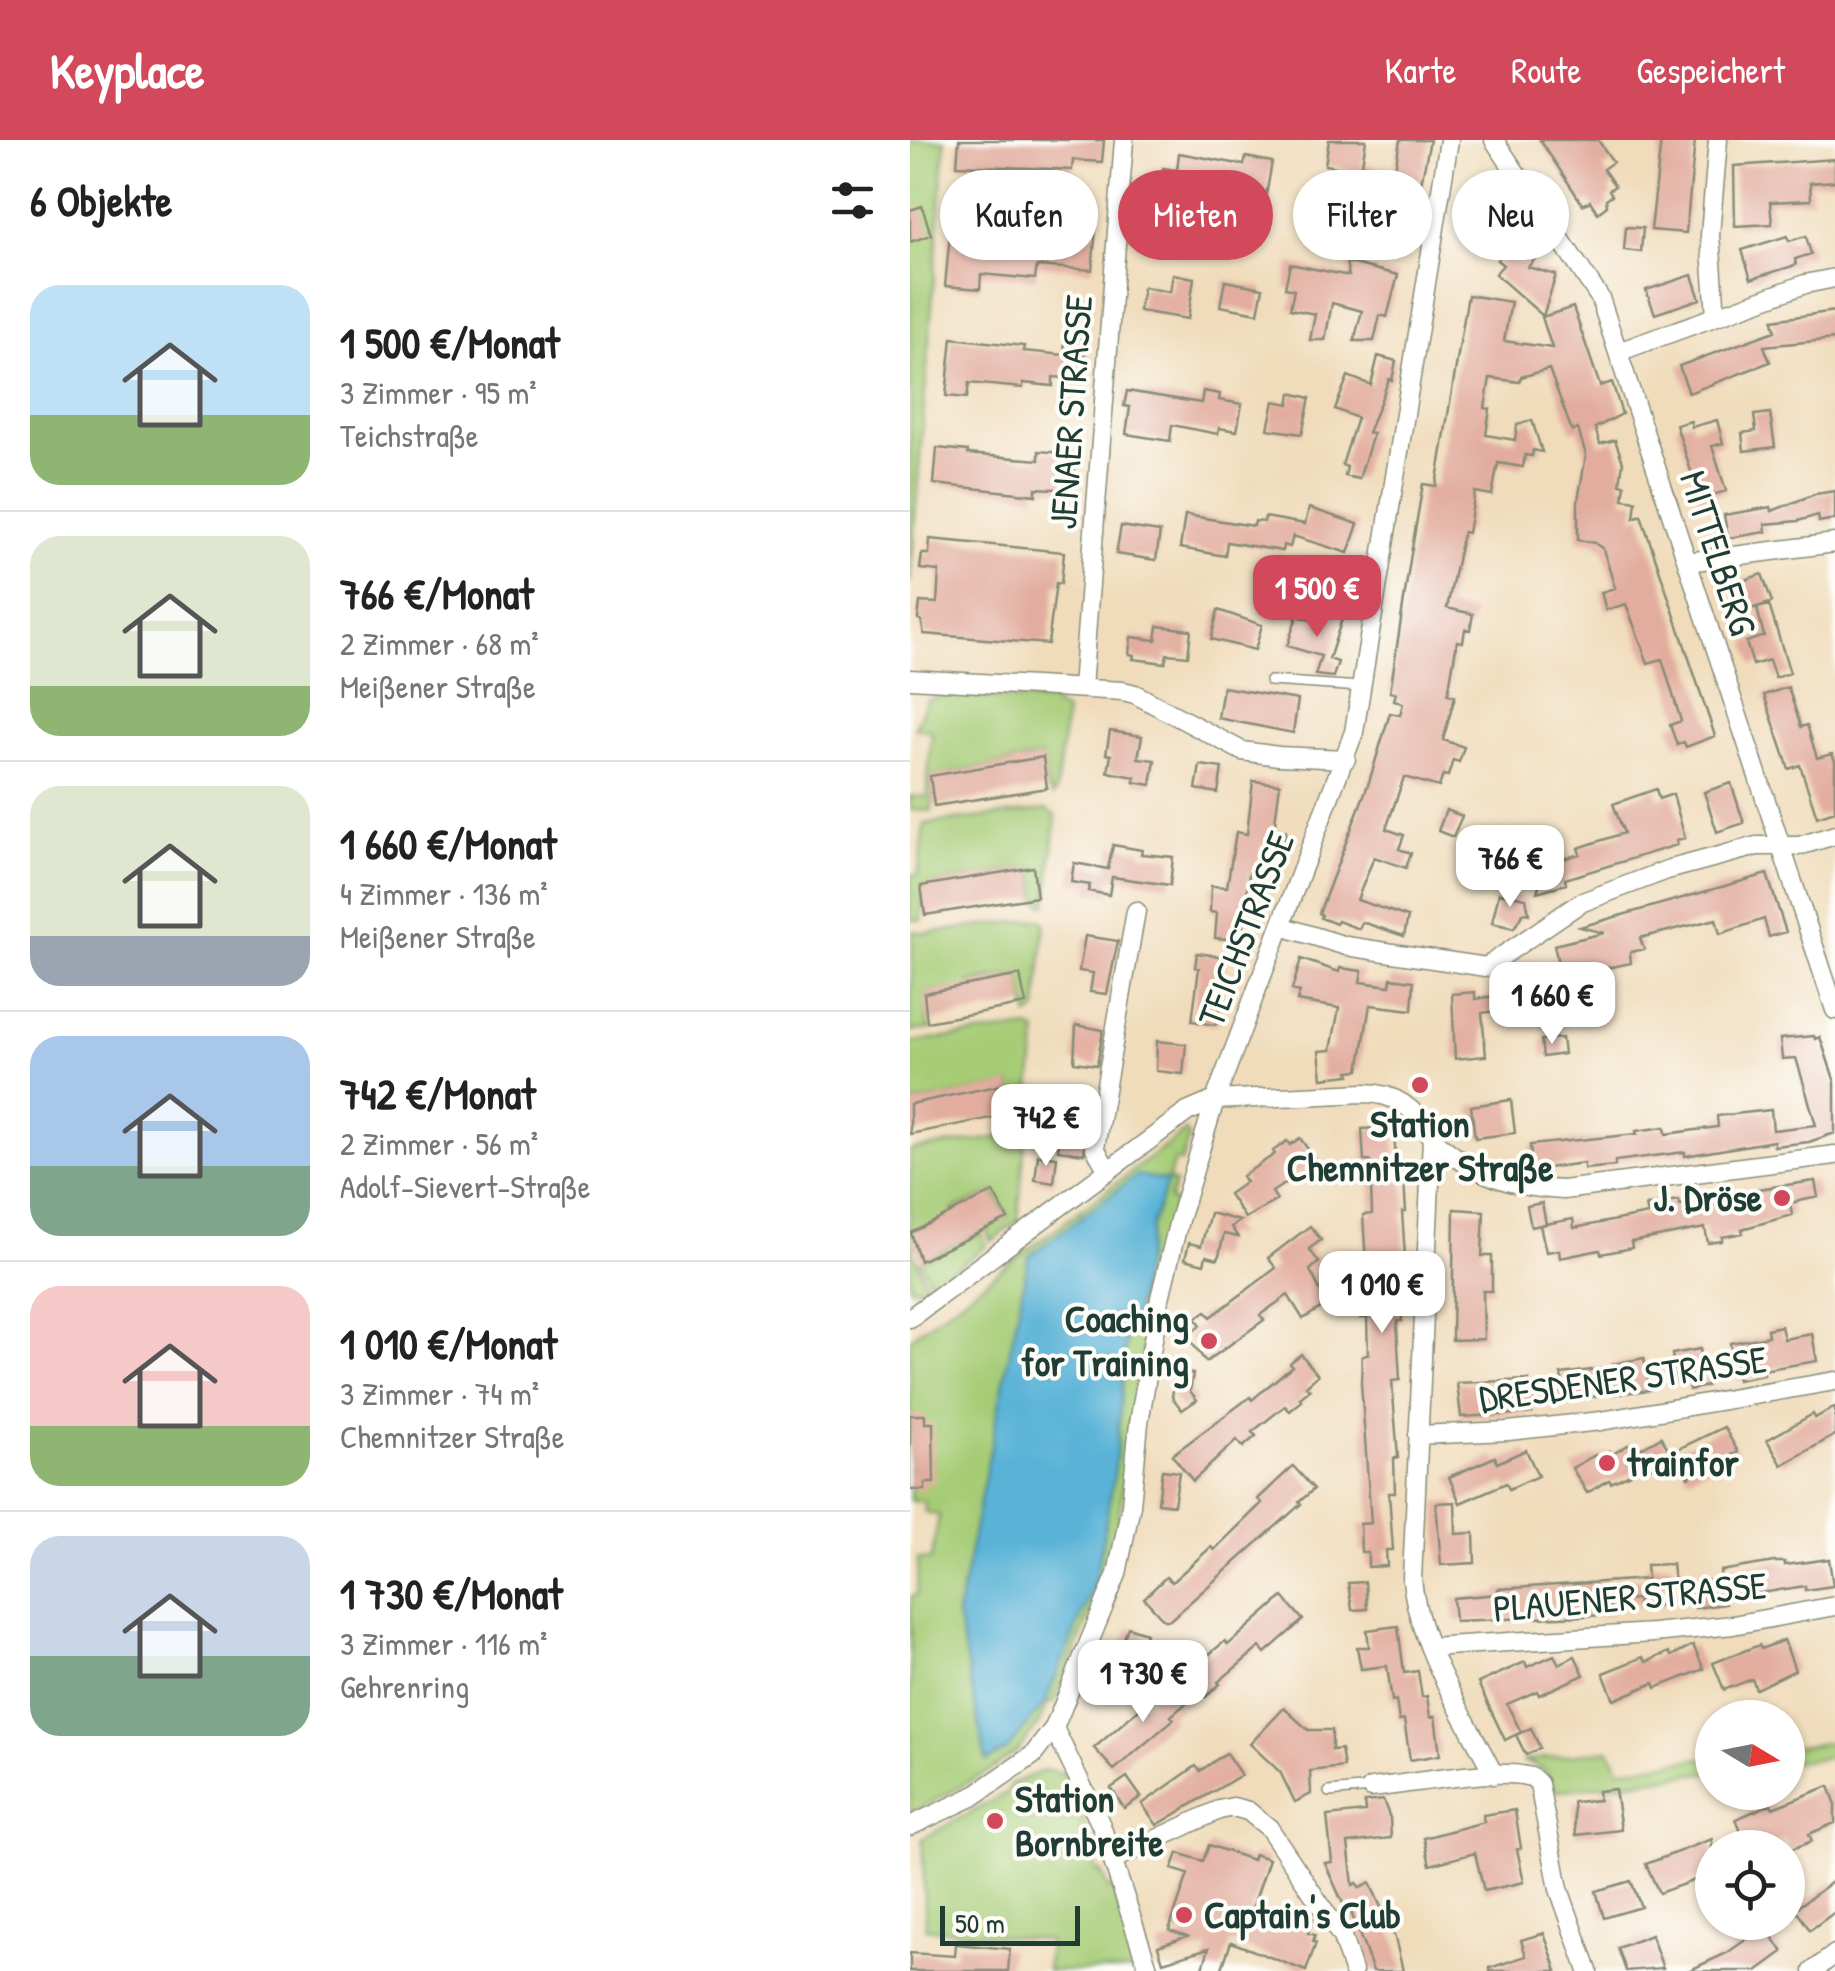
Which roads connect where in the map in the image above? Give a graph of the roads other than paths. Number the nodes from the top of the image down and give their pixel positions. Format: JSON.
{"nodes":[{"id":1,"x":1124,"y":140,"type":"edge"},
{"id":2,"x":1449,"y":140,"type":"edge"},
{"id":3,"x":1494,"y":140,"type":"edge"},
{"id":4,"x":1718,"y":140,"type":"edge"},
{"id":5,"x":1835,"y":278,"type":"edge"},
{"id":6,"x":1716,"y":316,"type":"junction"},
{"id":7,"x":1618,"y":352,"type":"junction"},
{"id":8,"x":1835,"y":542,"type":"edge"},
{"id":9,"x":1687,"y":562,"type":"junction"},
{"id":10,"x":910,"y":679,"type":"edge"},
{"id":11,"x":1270,"y":681,"type":"dead end"},
{"id":12,"x":1361,"y":686,"type":"junction"},
{"id":13,"x":1082,"y":688,"type":"junction"},
{"id":14,"x":1346,"y":758,"type":"junction"},
{"id":15,"x":1835,"y":836,"type":"edge"},
{"id":16,"x":1780,"y":846,"type":"junction"},
{"id":17,"x":1136,"y":911,"type":"dead end"},
{"id":18,"x":1281,"y":926,"type":"junction"},
{"id":19,"x":1835,"y":1010,"type":"edge"},
{"id":20,"x":1215,"y":1100,"type":"junction"},
{"id":21,"x":1432,"y":1138,"type":"junction"},
{"id":22,"x":1835,"y":1155,"type":"edge"},
{"id":23,"x":1108,"y":1171,"type":"junction"},
{"id":24,"x":910,"y":1318,"type":"edge"},
{"id":25,"x":1835,"y":1381,"type":"edge"},
{"id":26,"x":1418,"y":1434,"type":"junction"},
{"id":27,"x":1835,"y":1606,"type":"edge"},
{"id":28,"x":1430,"y":1647,"type":"junction"},
{"id":29,"x":1054,"y":1728,"type":"junction"},
{"id":30,"x":1494,"y":1775,"type":"junction"},
{"id":31,"x":1371,"y":1788,"type":"joint"},
{"id":32,"x":1329,"y":1792,"type":"dead end"},
{"id":33,"x":910,"y":1826,"type":"edge"},
{"id":34,"x":1114,"y":1858,"type":"junction"},
{"id":35,"x":1835,"y":1954,"type":"edge"},
{"id":36,"x":1150,"y":1971,"type":"edge"},
{"id":37,"x":1353,"y":1971,"type":"edge"},
{"id":38,"x":1588,"y":1971,"type":"edge"},
{"id":39,"x":1813,"y":1971,"type":"edge"}],
"edges":[{"from":1,"to":13,"type":"street","name":"JENAER STRASSE"},
{"from":2,"to":12,"type":"street","name":"TEICHSTRASSE"},
{"from":3,"to":7,"type":"street","name":"MITTELBERG"},
{"from":4,"to":6,"type":"street"},
{"from":5,"to":6,"type":"street"},
{"from":6,"to":7,"type":"street"},
{"from":7,"to":9,"type":"street","name":"MITTELBERG"},
{"from":8,"to":9,"type":"street"},
{"from":9,"to":16,"type":"street","name":"MITTELBERG"},
{"from":10,"to":13,"type":"street"},
{"from":11,"to":12,"type":"lane"},
{"from":12,"to":14,"type":"street","name":"TEICHSTRASSE"},
{"from":13,"to":14,"type":"street"},
{"from":14,"to":18,"type":"street","name":"TEICHSTRASSE"},
{"from":15,"to":16,"type":"street"},
{"from":16,"to":18,"type":"street"},
{"from":16,"to":19,"type":"street","name":"MITTELBERG"},
{"from":17,"to":23,"type":"street"},
{"from":18,"to":20,"type":"street","name":"TEICHSTRASSE"},
{"from":20,"to":21,"type":"street"},
{"from":20,"to":23,"type":"street"},
{"from":20,"to":29,"type":"street","name":"TEICHSTRASSE"},
{"from":21,"to":22,"type":"street"},
{"from":21,"to":26,"type":"street"},
{"from":23,"to":24,"type":"street"},
{"from":25,"to":26,"type":"street","name":"DRESDENER STRASSE"},
{"from":26,"to":28,"type":"street"},
{"from":27,"to":28,"type":"street","name":"PLAUENER STRASSE"},
{"from":28,"to":30,"type":"street"},
{"from":29,"to":33,"type":"street"},
{"from":29,"to":34,"type":"street"},
{"from":30,"to":31,"type":"street"},
{"from":30,"to":38,"type":"street"},
{"from":31,"to":32,"type":"lane"},
{"from":34,"to":36,"type":"street"},
{"from":34,"to":37,"type":"street"},
{"from":35,"to":39,"type":"street"}]}
